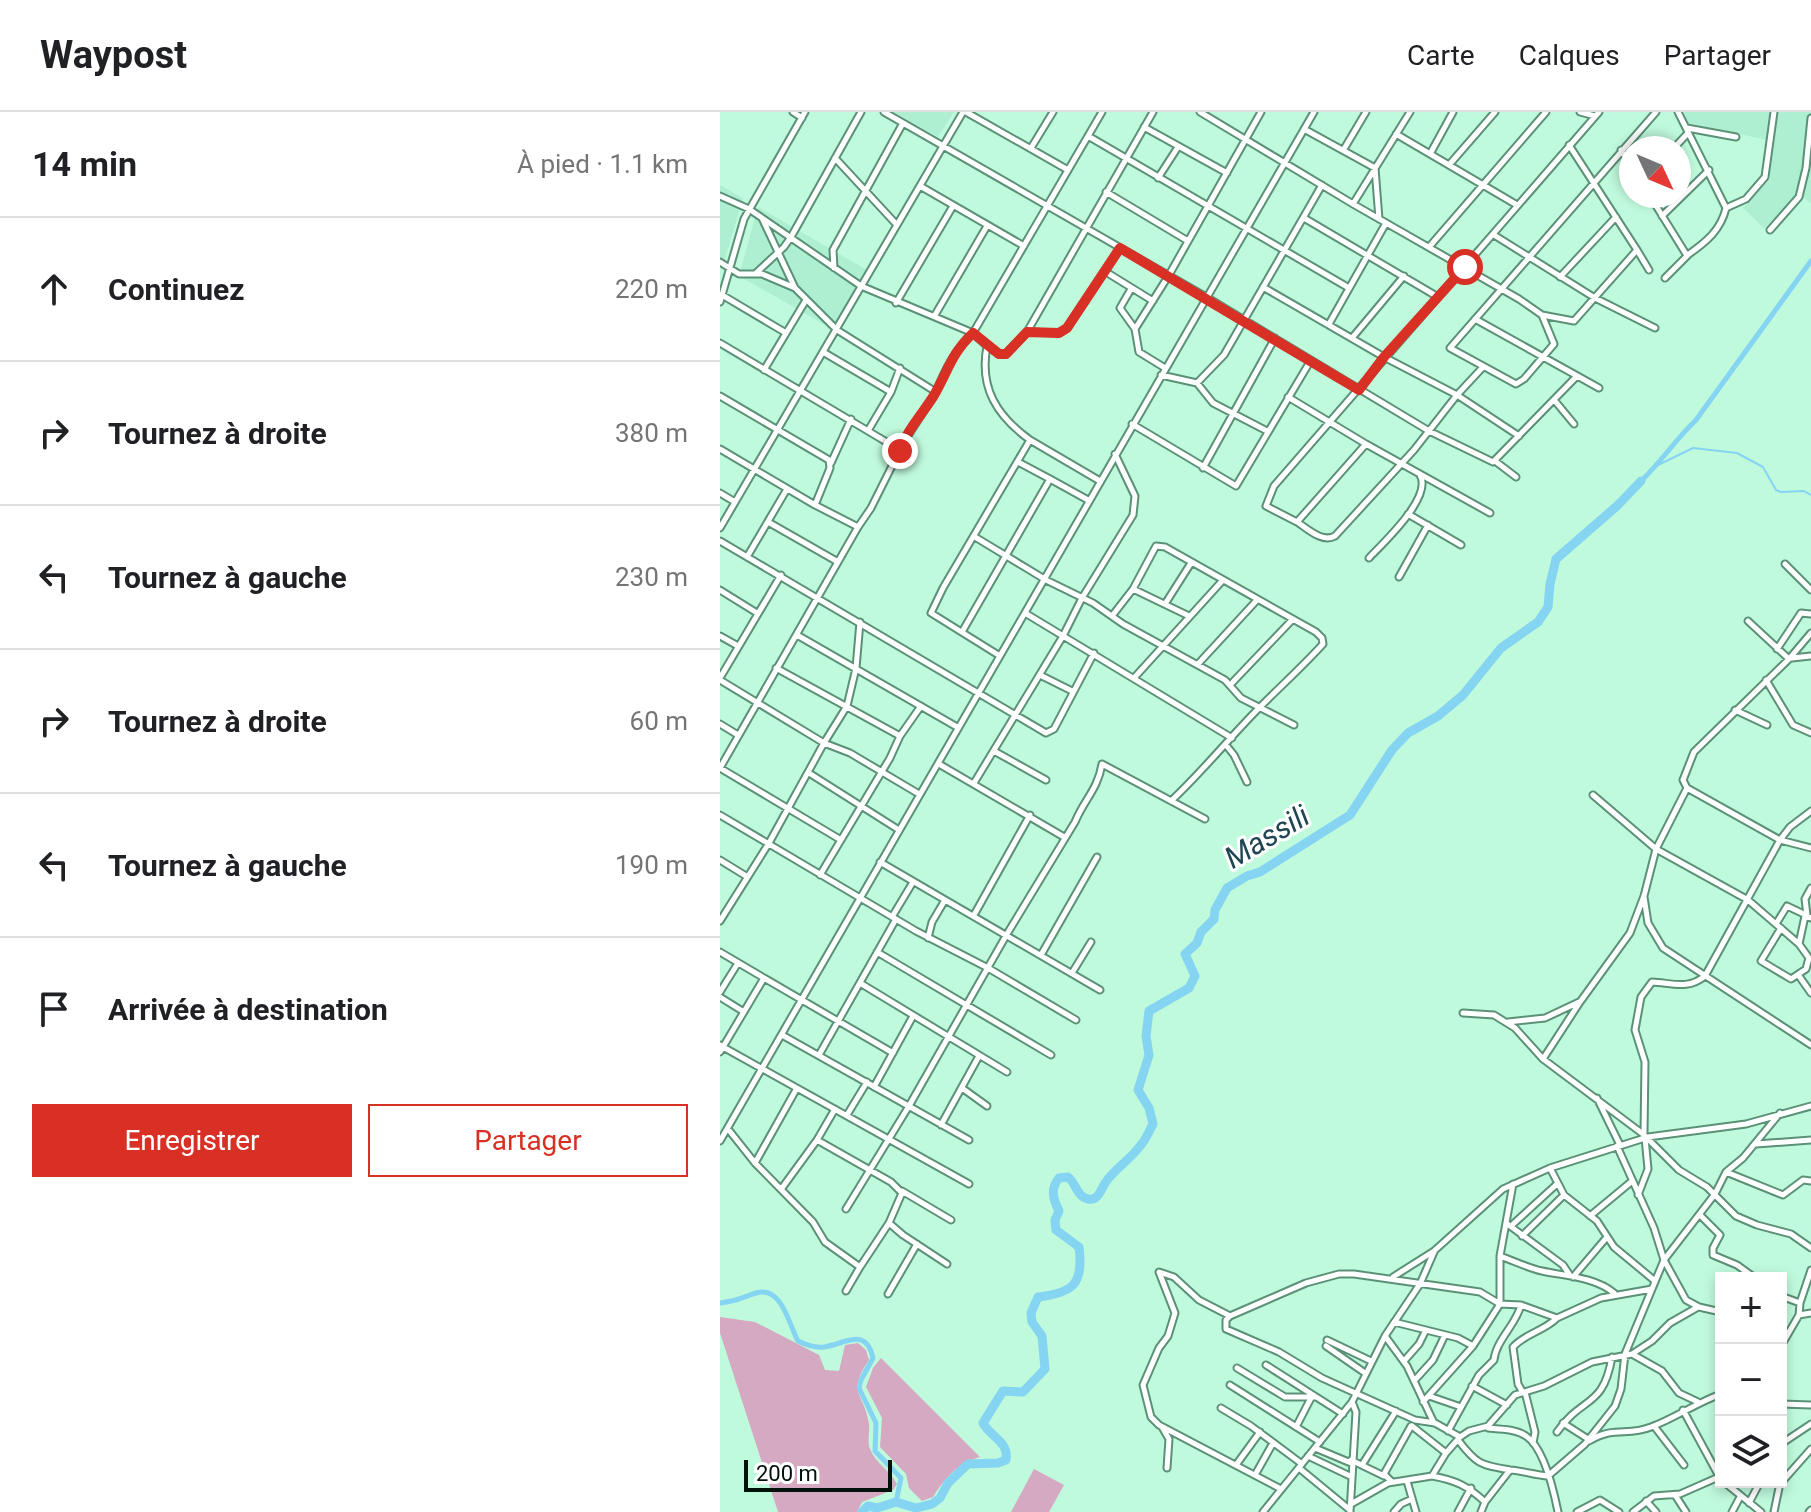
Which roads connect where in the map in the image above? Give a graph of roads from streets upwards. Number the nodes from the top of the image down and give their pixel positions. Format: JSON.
{"nodes":[{"id":1,"x":793,"y":112,"type":"edge"},
{"id":2,"x":861,"y":112,"type":"edge"},
{"id":3,"x":884,"y":112,"type":"edge"},
{"id":4,"x":964,"y":112,"type":"edge"},
{"id":5,"x":1044,"y":112,"type":"edge"},
{"id":6,"x":1102,"y":112,"type":"edge"},
{"id":7,"x":1153,"y":112,"type":"edge"},
{"id":8,"x":1200,"y":112,"type":"edge"},
{"id":9,"x":1261,"y":112,"type":"edge"},
{"id":10,"x":1314,"y":112,"type":"edge"},
{"id":11,"x":1366,"y":112,"type":"edge"},
{"id":12,"x":1410,"y":112,"type":"edge"},
{"id":13,"x":1453,"y":112,"type":"edge"},
{"id":14,"x":1495,"y":112,"type":"edge"},
{"id":15,"x":1546,"y":112,"type":"edge"},
{"id":16,"x":1580,"y":112,"type":"edge"},
{"id":17,"x":1656,"y":112,"type":"edge"},
{"id":18,"x":1678,"y":112,"type":"edge"},
{"id":19,"x":1774,"y":112,"type":"edge"},
{"id":20,"x":1052,"y":114,"type":"edge"},
{"id":21,"x":1597,"y":114,"type":"edge"},
{"id":22,"x":804,"y":115,"type":"edge"},
{"id":23,"x":1811,"y":118,"type":"edge"},
{"id":24,"x":903,"y":123,"type":"junction"},
{"id":25,"x":1144,"y":127,"type":"junction"},
{"id":26,"x":1304,"y":129,"type":"junction"},
{"id":27,"x":1687,"y":130,"type":"junction"},
{"id":28,"x":1396,"y":134,"type":"junction"},
{"id":29,"x":1088,"y":136,"type":"junction"},
{"id":30,"x":1634,"y":136,"type":"edge"},
{"id":31,"x":1683,"y":136,"type":"edge"},
{"id":32,"x":1736,"y":137,"type":"dead end"},
{"id":33,"x":1245,"y":140,"type":"junction"},
{"id":34,"x":943,"y":145,"type":"junction"},
{"id":35,"x":1569,"y":145,"type":"junction"},
{"id":36,"x":1178,"y":147,"type":"junction"},
{"id":37,"x":1031,"y":148,"type":"junction"},
{"id":38,"x":1344,"y":149,"type":"junction"},
{"id":39,"x":1619,"y":152,"type":"edge"},
{"id":40,"x":1430,"y":154,"type":"junction"},
{"id":41,"x":835,"y":158,"type":"junction"},
{"id":42,"x":1126,"y":159,"type":"junction"},
{"id":43,"x":1286,"y":162,"type":"junction"},
{"id":44,"x":1449,"y":165,"type":"junction"},
{"id":45,"x":1375,"y":168,"type":"junction"},
{"id":46,"x":1068,"y":170,"type":"junction"},
{"id":47,"x":1709,"y":170,"type":"junction"},
{"id":48,"x":1227,"y":173,"type":"junction"},
{"id":49,"x":1158,"y":178,"type":"junction"},
{"id":50,"x":1593,"y":182,"type":"junction"},
{"id":51,"x":1322,"y":185,"type":"junction"},
{"id":52,"x":1483,"y":185,"type":"junction"},
{"id":53,"x":920,"y":186,"type":"junction"},
{"id":54,"x":865,"y":190,"type":"junction"},
{"id":55,"x":1106,"y":192,"type":"junction"},
{"id":56,"x":720,"y":196,"type":"edge"},
{"id":57,"x":1353,"y":204,"type":"junction"},
{"id":58,"x":1517,"y":205,"type":"junction"},
{"id":59,"x":953,"y":206,"type":"junction"},
{"id":60,"x":1048,"y":207,"type":"junction"},
{"id":61,"x":1208,"y":207,"type":"junction"},
{"id":62,"x":1657,"y":208,"type":"edge"},
{"id":63,"x":1726,"y":208,"type":"junction"},
{"id":64,"x":749,"y":209,"type":"junction"},
{"id":65,"x":1662,"y":216,"type":"junction"},
{"id":66,"x":762,"y":217,"type":"junction"},
{"id":67,"x":1616,"y":217,"type":"junction"},
{"id":68,"x":1304,"y":218,"type":"junction"},
{"id":69,"x":1379,"y":219,"type":"junction"},
{"id":70,"x":1386,"y":223,"type":"junction"},
{"id":71,"x":897,"y":225,"type":"junction"},
{"id":72,"x":987,"y":226,"type":"junction"},
{"id":73,"x":1086,"y":228,"type":"junction"},
{"id":74,"x":1246,"y":228,"type":"junction"},
{"id":75,"x":1770,"y":230,"type":"dead end"},
{"id":76,"x":1493,"y":235,"type":"junction"},
{"id":77,"x":791,"y":237,"type":"junction"},
{"id":78,"x":1188,"y":241,"type":"junction"},
{"id":79,"x":1024,"y":246,"type":"junction"},
{"id":80,"x":1430,"y":246,"type":"junction"},
{"id":81,"x":1120,"y":248,"type":"junction"},
{"id":82,"x":1637,"y":250,"type":"junction"},
{"id":83,"x":1283,"y":251,"type":"junction"},
{"id":84,"x":777,"y":253,"type":"junction"},
{"id":85,"x":1689,"y":254,"type":"junction"},
{"id":86,"x":1368,"y":255,"type":"junction"},
{"id":87,"x":1529,"y":258,"type":"junction"},
{"id":88,"x":720,"y":262,"type":"edge"},
{"id":89,"x":1465,"y":267,"type":"junction"},
{"id":90,"x":729,"y":268,"type":"junction"},
{"id":91,"x":834,"y":269,"type":"junction"},
{"id":92,"x":1649,"y":270,"type":"dead end"},
{"id":93,"x":1106,"y":272,"type":"junction"},
{"id":94,"x":756,"y":273,"type":"junction"},
{"id":95,"x":739,"y":274,"type":"junction"},
{"id":96,"x":1169,"y":275,"type":"junction"},
{"id":97,"x":1404,"y":276,"type":"junction"},
{"id":98,"x":1560,"y":277,"type":"junction"},
{"id":99,"x":1665,"y":278,"type":"dead end"},
{"id":100,"x":722,"y":283,"type":"edge"},
{"id":101,"x":861,"y":286,"type":"junction"},
{"id":102,"x":1263,"y":287,"type":"junction"},
{"id":103,"x":795,"y":288,"type":"junction"},
{"id":104,"x":1349,"y":288,"type":"junction"},
{"id":105,"x":1131,"y":289,"type":"junction"},
{"id":106,"x":1503,"y":289,"type":"junction"},
{"id":107,"x":722,"y":295,"type":"edge"},
{"id":108,"x":1206,"y":297,"type":"junction"},
{"id":109,"x":1438,"y":297,"type":"junction"},
{"id":110,"x":1595,"y":298,"type":"junction"},
{"id":111,"x":806,"y":300,"type":"junction"},
{"id":112,"x":1153,"y":301,"type":"junction"},
{"id":113,"x":720,"y":302,"type":"edge"},
{"id":114,"x":896,"y":303,"type":"junction"},
{"id":115,"x":935,"y":315,"type":"junction"},
{"id":116,"x":1542,"y":315,"type":"junction"},
{"id":117,"x":1475,"y":319,"type":"junction"},
{"id":118,"x":1244,"y":321,"type":"junction"},
{"id":119,"x":1329,"y":324,"type":"junction"},
{"id":120,"x":1655,"y":328,"type":"dead end"},
{"id":121,"x":1135,"y":329,"type":"junction"},
{"id":122,"x":837,"y":330,"type":"junction"},
{"id":123,"x":1027,"y":332,"type":"junction"},
{"id":124,"x":786,"y":333,"type":"junction"},
{"id":125,"x":973,"y":333,"type":"junction"},
{"id":126,"x":1275,"y":338,"type":"junction"},
{"id":127,"x":1352,"y":338,"type":"junction"},
{"id":128,"x":720,"y":343,"type":"edge"},
{"id":129,"x":987,"y":346,"type":"junction"},
{"id":130,"x":823,"y":352,"type":"junction"},
{"id":131,"x":1544,"y":356,"type":"junction"},
{"id":132,"x":1384,"y":357,"type":"junction"},
{"id":133,"x":1311,"y":360,"type":"junction"},
{"id":134,"x":1483,"y":367,"type":"junction"},
{"id":135,"x":900,"y":368,"type":"junction"},
{"id":136,"x":1165,"y":368,"type":"junction"},
{"id":137,"x":764,"y":370,"type":"junction"},
{"id":138,"x":1161,"y":375,"type":"junction"},
{"id":139,"x":1576,"y":377,"type":"junction"},
{"id":140,"x":1197,"y":383,"type":"junction"},
{"id":141,"x":1599,"y":388,"type":"dead end"},
{"id":142,"x":801,"y":390,"type":"junction"},
{"id":143,"x":1359,"y":390,"type":"junction"},
{"id":144,"x":891,"y":392,"type":"junction"},
{"id":145,"x":936,"y":392,"type":"junction"},
{"id":146,"x":1457,"y":395,"type":"junction"},
{"id":147,"x":720,"y":396,"type":"edge"},
{"id":148,"x":1288,"y":397,"type":"junction"},
{"id":149,"x":1555,"y":401,"type":"junction"},
{"id":150,"x":1233,"y":412,"type":"junction"},
{"id":151,"x":851,"y":419,"type":"junction"},
{"id":152,"x":1330,"y":423,"type":"junction"},
{"id":153,"x":1132,"y":424,"type":"junction"},
{"id":154,"x":1574,"y":424,"type":"dead end"},
{"id":155,"x":777,"y":429,"type":"junction"},
{"id":156,"x":869,"y":429,"type":"junction"},
{"id":157,"x":1267,"y":431,"type":"junction"},
{"id":158,"x":1429,"y":431,"type":"junction"},
{"id":159,"x":1519,"y":436,"type":"junction"},
{"id":160,"x":1030,"y":440,"type":"junction"},
{"id":161,"x":1366,"y":444,"type":"junction"},
{"id":162,"x":900,"y":448,"type":"junction"},
{"id":163,"x":720,"y":449,"type":"edge"},
{"id":164,"x":1115,"y":454,"type":"junction"},
{"id":165,"x":1495,"y":461,"type":"junction"},
{"id":166,"x":1018,"y":462,"type":"junction"},
{"id":167,"x":1401,"y":463,"type":"junction"},
{"id":168,"x":830,"y":464,"type":"junction"},
{"id":169,"x":1203,"y":468,"type":"junction"},
{"id":170,"x":754,"y":469,"type":"junction"},
{"id":171,"x":1420,"y":474,"type":"junction"},
{"id":172,"x":1516,"y":477,"type":"dead end"},
{"id":173,"x":1050,"y":479,"type":"junction"},
{"id":174,"x":1100,"y":481,"type":"junction"},
{"id":175,"x":787,"y":489,"type":"junction"},
{"id":176,"x":720,"y":493,"type":"edge"},
{"id":177,"x":1088,"y":500,"type":"junction"},
{"id":178,"x":735,"y":502,"type":"junction"},
{"id":179,"x":815,"y":505,"type":"junction"},
{"id":180,"x":1490,"y":513,"type":"dead end"},
{"id":181,"x":1408,"y":514,"type":"junction"},
{"id":182,"x":768,"y":522,"type":"junction"},
{"id":183,"x":1297,"y":522,"type":"junction"},
{"id":184,"x":1428,"y":525,"type":"junction"},
{"id":185,"x":858,"y":527,"type":"junction"},
{"id":186,"x":720,"y":528,"type":"edge"},
{"id":187,"x":975,"y":537,"type":"junction"},
{"id":188,"x":720,"y":541,"type":"edge"},
{"id":189,"x":1461,"y":545,"type":"dead end"},
{"id":190,"x":1005,"y":555,"type":"junction"},
{"id":191,"x":747,"y":557,"type":"junction"},
{"id":192,"x":1369,"y":558,"type":"dead end"},
{"id":193,"x":838,"y":562,"type":"junction"},
{"id":194,"x":1191,"y":563,"type":"junction"},
{"id":195,"x":1785,"y":564,"type":"dead end"},
{"id":196,"x":781,"y":575,"type":"junction"},
{"id":197,"x":1399,"y":577,"type":"dead end"},
{"id":198,"x":1046,"y":580,"type":"junction"},
{"id":199,"x":1223,"y":580,"type":"junction"},
{"id":200,"x":1133,"y":589,"type":"junction"},
{"id":201,"x":720,"y":590,"type":"edge"},
{"id":202,"x":1811,"y":590,"type":"edge"},
{"id":203,"x":818,"y":597,"type":"junction"},
{"id":204,"x":1082,"y":598,"type":"junction"},
{"id":205,"x":1257,"y":600,"type":"junction"},
{"id":206,"x":1165,"y":604,"type":"junction"},
{"id":207,"x":757,"y":613,"type":"junction"},
{"id":208,"x":1025,"y":613,"type":"junction"},
{"id":209,"x":1811,"y":614,"type":"edge"},
{"id":210,"x":1112,"y":616,"type":"junction"},
{"id":211,"x":1189,"y":616,"type":"junction"},
{"id":212,"x":1292,"y":620,"type":"junction"},
{"id":213,"x":860,"y":621,"type":"junction"},
{"id":214,"x":1748,"y":621,"type":"dead end"},
{"id":215,"x":962,"y":632,"type":"junction"},
{"id":216,"x":1811,"y":633,"type":"edge"},
{"id":217,"x":797,"y":635,"type":"junction"},
{"id":218,"x":720,"y":636,"type":"edge"},
{"id":219,"x":1063,"y":636,"type":"junction"},
{"id":220,"x":738,"y":646,"type":"junction"},
{"id":221,"x":1162,"y":646,"type":"junction"},
{"id":222,"x":1777,"y":649,"type":"junction"},
{"id":223,"x":1094,"y":653,"type":"junction"},
{"id":224,"x":1000,"y":656,"type":"junction"},
{"id":225,"x":1811,"y":656,"type":"edge"},
{"id":226,"x":1790,"y":659,"type":"junction"},
{"id":227,"x":1198,"y":664,"type":"junction"},
{"id":228,"x":776,"y":668,"type":"junction"},
{"id":229,"x":856,"y":668,"type":"junction"},
{"id":230,"x":1040,"y":675,"type":"junction"},
{"id":231,"x":1134,"y":678,"type":"junction"},
{"id":232,"x":720,"y":679,"type":"edge"},
{"id":233,"x":1766,"y":680,"type":"junction"},
{"id":234,"x":1231,"y":684,"type":"junction"},
{"id":235,"x":1072,"y":691,"type":"junction"},
{"id":236,"x":978,"y":693,"type":"junction"},
{"id":237,"x":757,"y":702,"type":"junction"},
{"id":238,"x":847,"y":706,"type":"junction"},
{"id":239,"x":921,"y":706,"type":"junction"},
{"id":240,"x":1260,"y":707,"type":"junction"},
{"id":241,"x":1735,"y":710,"type":"junction"},
{"id":242,"x":1017,"y":714,"type":"junction"},
{"id":243,"x":720,"y":724,"type":"edge"},
{"id":244,"x":1294,"y":725,"type":"dead end"},
{"id":245,"x":1767,"y":725,"type":"dead end"},
{"id":246,"x":957,"y":727,"type":"junction"},
{"id":247,"x":1811,"y":733,"type":"edge"},
{"id":248,"x":738,"y":735,"type":"junction"},
{"id":249,"x":900,"y":736,"type":"junction"},
{"id":250,"x":1232,"y":738,"type":"junction"},
{"id":251,"x":824,"y":743,"type":"junction"},
{"id":252,"x":1226,"y":745,"type":"junction"},
{"id":253,"x":994,"y":751,"type":"junction"},
{"id":254,"x":939,"y":764,"type":"junction"},
{"id":255,"x":720,"y":768,"type":"edge"},
{"id":256,"x":882,"y":771,"type":"junction"},
{"id":257,"x":809,"y":773,"type":"junction"},
{"id":258,"x":1046,"y":780,"type":"dead end"},
{"id":259,"x":1247,"y":782,"type":"dead end"},
{"id":260,"x":974,"y":783,"type":"junction"},
{"id":261,"x":1687,"y":788,"type":"junction"},
{"id":262,"x":919,"y":794,"type":"junction"},
{"id":263,"x":1593,"y":795,"type":"dead end"},
{"id":264,"x":1171,"y":801,"type":"junction"},
{"id":265,"x":861,"y":806,"type":"junction"},
{"id":266,"x":788,"y":808,"type":"junction"},
{"id":267,"x":1811,"y":811,"type":"edge"},
{"id":268,"x":720,"y":815,"type":"edge"},
{"id":269,"x":1030,"y":815,"type":"junction"},
{"id":270,"x":1205,"y":819,"type":"dead end"},
{"id":271,"x":899,"y":830,"type":"junction"},
{"id":272,"x":1064,"y":837,"type":"junction"},
{"id":273,"x":841,"y":840,"type":"junction"},
{"id":274,"x":1780,"y":840,"type":"junction"},
{"id":275,"x":769,"y":843,"type":"junction"},
{"id":276,"x":1811,"y":848,"type":"edge"},
{"id":277,"x":1656,"y":849,"type":"junction"},
{"id":278,"x":1097,"y":857,"type":"dead end"},
{"id":279,"x":720,"y":860,"type":"edge"},
{"id":280,"x":880,"y":862,"type":"junction"},
{"id":281,"x":820,"y":875,"type":"junction"},
{"id":282,"x":746,"y":876,"type":"junction"},
{"id":283,"x":913,"y":882,"type":"junction"},
{"id":284,"x":1811,"y":888,"type":"edge"},
{"id":285,"x":1644,"y":896,"type":"junction"},
{"id":286,"x":862,"y":899,"type":"junction"},
{"id":287,"x":945,"y":900,"type":"junction"},
{"id":288,"x":1748,"y":900,"type":"junction"},
{"id":289,"x":722,"y":910,"type":"edge"},
{"id":290,"x":973,"y":915,"type":"junction"},
{"id":291,"x":1808,"y":916,"type":"edge"},
{"id":292,"x":894,"y":918,"type":"junction"},
{"id":293,"x":720,"y":921,"type":"edge"},
{"id":294,"x":1778,"y":926,"type":"junction"},
{"id":295,"x":1007,"y":934,"type":"junction"},
{"id":296,"x":928,"y":938,"type":"junction"},
{"id":297,"x":1091,"y":942,"type":"dead end"},
{"id":298,"x":1799,"y":944,"type":"junction"},
{"id":299,"x":720,"y":952,"type":"edge"},
{"id":300,"x":877,"y":952,"type":"junction"},
{"id":301,"x":1041,"y":955,"type":"junction"},
{"id":302,"x":738,"y":963,"type":"junction"},
{"id":303,"x":988,"y":968,"type":"junction"},
{"id":304,"x":1809,"y":969,"type":"edge"},
{"id":305,"x":1072,"y":973,"type":"junction"},
{"id":306,"x":1705,"y":976,"type":"junction"},
{"id":307,"x":1799,"y":976,"type":"junction"},
{"id":308,"x":764,"y":978,"type":"junction"},
{"id":309,"x":860,"y":983,"type":"junction"},
{"id":310,"x":1100,"y":990,"type":"dead end"},
{"id":311,"x":1811,"y":993,"type":"edge"},
{"id":312,"x":720,"y":994,"type":"edge"},
{"id":313,"x":800,"y":1000,"type":"junction"},
{"id":314,"x":1580,"y":1002,"type":"junction"},
{"id":315,"x":967,"y":1005,"type":"junction"},
{"id":316,"x":744,"y":1012,"type":"junction"},
{"id":317,"x":1463,"y":1013,"type":"dead end"},
{"id":318,"x":913,"y":1016,"type":"junction"},
{"id":319,"x":1076,"y":1020,"type":"dead end"},
{"id":320,"x":837,"y":1021,"type":"junction"},
{"id":321,"x":1506,"y":1022,"type":"junction"},
{"id":322,"x":782,"y":1035,"type":"junction"},
{"id":323,"x":948,"y":1038,"type":"junction"},
{"id":324,"x":1811,"y":1045,"type":"edge"},
{"id":325,"x":721,"y":1048,"type":"edge"},
{"id":326,"x":893,"y":1053,"type":"junction"},
{"id":327,"x":819,"y":1055,"type":"junction"},
{"id":328,"x":1051,"y":1055,"type":"dead end"},
{"id":329,"x":979,"y":1056,"type":"junction"},
{"id":330,"x":1543,"y":1059,"type":"junction"},
{"id":331,"x":761,"y":1068,"type":"junction"},
{"id":332,"x":1007,"y":1072,"type":"dead end"},
{"id":333,"x":867,"y":1082,"type":"junction"},
{"id":334,"x":874,"y":1087,"type":"junction"},
{"id":335,"x":797,"y":1088,"type":"junction"},
{"id":336,"x":962,"y":1088,"type":"junction"},
{"id":337,"x":1597,"y":1097,"type":"junction"},
{"id":338,"x":909,"y":1106,"type":"junction"},
{"id":339,"x":987,"y":1106,"type":"dead end"},
{"id":340,"x":1811,"y":1106,"type":"edge"},
{"id":341,"x":835,"y":1109,"type":"junction"},
{"id":342,"x":1780,"y":1113,"type":"junction"},
{"id":343,"x":847,"y":1115,"type":"junction"},
{"id":344,"x":941,"y":1125,"type":"junction"},
{"id":345,"x":728,"y":1129,"type":"junction"},
{"id":346,"x":1645,"y":1136,"type":"junction"},
{"id":347,"x":817,"y":1140,"type":"junction"},
{"id":348,"x":969,"y":1140,"type":"dead end"},
{"id":349,"x":1811,"y":1140,"type":"edge"},
{"id":350,"x":720,"y":1141,"type":"edge"},
{"id":351,"x":888,"y":1141,"type":"junction"},
{"id":352,"x":1755,"y":1144,"type":"junction"},
{"id":353,"x":1618,"y":1146,"type":"junction"},
{"id":354,"x":755,"y":1163,"type":"junction"},
{"id":355,"x":1550,"y":1168,"type":"junction"},
{"id":356,"x":870,"y":1171,"type":"junction"},
{"id":357,"x":1726,"y":1172,"type":"junction"},
{"id":358,"x":1811,"y":1181,"type":"edge"},
{"id":359,"x":1631,"y":1182,"type":"junction"},
{"id":360,"x":1514,"y":1183,"type":"junction"},
{"id":361,"x":969,"y":1184,"type":"dead end"},
{"id":362,"x":1557,"y":1184,"type":"junction"},
{"id":363,"x":782,"y":1188,"type":"junction"},
{"id":364,"x":901,"y":1191,"type":"junction"},
{"id":365,"x":1715,"y":1194,"type":"junction"},
{"id":366,"x":1564,"y":1195,"type":"junction"},
{"id":367,"x":1638,"y":1196,"type":"junction"},
{"id":368,"x":846,"y":1209,"type":"dead end"},
{"id":369,"x":1700,"y":1215,"type":"junction"},
{"id":370,"x":1590,"y":1216,"type":"junction"},
{"id":371,"x":951,"y":1220,"type":"dead end"},
{"id":372,"x":889,"y":1223,"type":"junction"},
{"id":373,"x":1508,"y":1224,"type":"junction"},
{"id":374,"x":1522,"y":1236,"type":"junction"},
{"id":375,"x":1607,"y":1237,"type":"junction"},
{"id":376,"x":917,"y":1244,"type":"junction"},
{"id":377,"x":1811,"y":1248,"type":"edge"},
{"id":378,"x":1434,"y":1251,"type":"junction"},
{"id":379,"x":1500,"y":1256,"type":"junction"},
{"id":380,"x":1664,"y":1260,"type":"junction"},
{"id":381,"x":947,"y":1264,"type":"dead end"},
{"id":382,"x":860,"y":1267,"type":"junction"},
{"id":383,"x":1811,"y":1270,"type":"edge"},
{"id":384,"x":1747,"y":1272,"type":"edge"},
{"id":385,"x":1571,"y":1276,"type":"junction"},
{"id":386,"x":1392,"y":1278,"type":"junction"},
{"id":387,"x":1655,"y":1281,"type":"junction"},
{"id":388,"x":1420,"y":1284,"type":"junction"},
{"id":389,"x":1652,"y":1289,"type":"junction"},
{"id":390,"x":846,"y":1291,"type":"dead end"},
{"id":391,"x":888,"y":1294,"type":"dead end"},
{"id":392,"x":1615,"y":1294,"type":"junction"},
{"id":393,"x":1787,"y":1298,"type":"edge"},
{"id":394,"x":1800,"y":1303,"type":"junction"},
{"id":395,"x":1500,"y":1304,"type":"junction"},
{"id":396,"x":1521,"y":1305,"type":"junction"},
{"id":397,"x":1699,"y":1307,"type":"junction"},
{"id":398,"x":1715,"y":1311,"type":"edge"},
{"id":399,"x":1811,"y":1313,"type":"edge"},
{"id":400,"x":1799,"y":1315,"type":"junction"},
{"id":401,"x":1230,"y":1316,"type":"junction"},
{"id":402,"x":1557,"y":1318,"type":"junction"},
{"id":403,"x":1394,"y":1322,"type":"junction"},
{"id":404,"x":1426,"y":1330,"type":"junction"},
{"id":405,"x":1445,"y":1335,"type":"junction"},
{"id":406,"x":1385,"y":1336,"type":"junction"},
{"id":407,"x":1782,"y":1344,"type":"edge"},
{"id":408,"x":1473,"y":1346,"type":"junction"},
{"id":409,"x":1629,"y":1354,"type":"junction"},
{"id":410,"x":1612,"y":1357,"type":"junction"},
{"id":411,"x":1371,"y":1361,"type":"junction"},
{"id":412,"x":1404,"y":1362,"type":"junction"},
{"id":413,"x":1266,"y":1365,"type":"dead end"},
{"id":414,"x":1237,"y":1368,"type":"dead end"},
{"id":415,"x":1365,"y":1373,"type":"junction"},
{"id":416,"x":1414,"y":1381,"type":"junction"},
{"id":417,"x":1230,"y":1385,"type":"dead end"},
{"id":418,"x":1472,"y":1386,"type":"junction"},
{"id":419,"x":1524,"y":1392,"type":"junction"},
{"id":420,"x":1356,"y":1394,"type":"junction"},
{"id":421,"x":1429,"y":1396,"type":"junction"},
{"id":422,"x":1715,"y":1396,"type":"edge"},
{"id":423,"x":1314,"y":1397,"type":"junction"},
{"id":424,"x":1352,"y":1402,"type":"junction"},
{"id":425,"x":1423,"y":1402,"type":"junction"},
{"id":426,"x":1698,"y":1402,"type":"junction"},
{"id":427,"x":1787,"y":1404,"type":"edge"},
{"id":428,"x":1507,"y":1405,"type":"junction"},
{"id":429,"x":1811,"y":1405,"type":"edge"},
{"id":430,"x":1461,"y":1407,"type":"junction"},
{"id":431,"x":1221,"y":1408,"type":"dead end"},
{"id":432,"x":1683,"y":1410,"type":"junction"},
{"id":433,"x":1396,"y":1411,"type":"junction"},
{"id":434,"x":1343,"y":1414,"type":"junction"},
{"id":435,"x":1413,"y":1423,"type":"junction"},
{"id":436,"x":1435,"y":1423,"type":"junction"},
{"id":437,"x":1563,"y":1423,"type":"junction"},
{"id":438,"x":1811,"y":1424,"type":"edge"},
{"id":439,"x":1161,"y":1426,"type":"junction"},
{"id":440,"x":1654,"y":1426,"type":"junction"},
{"id":441,"x":1296,"y":1427,"type":"junction"},
{"id":442,"x":1486,"y":1428,"type":"junction"},
{"id":443,"x":1448,"y":1431,"type":"junction"},
{"id":444,"x":1260,"y":1432,"type":"junction"},
{"id":445,"x":1557,"y":1432,"type":"dead end"},
{"id":446,"x":1459,"y":1439,"type":"junction"},
{"id":447,"x":1787,"y":1440,"type":"edge"},
{"id":448,"x":1320,"y":1442,"type":"junction"},
{"id":449,"x":1586,"y":1442,"type":"junction"},
{"id":450,"x":1273,"y":1443,"type":"junction"},
{"id":451,"x":1533,"y":1443,"type":"junction"},
{"id":452,"x":1315,"y":1448,"type":"junction"},
{"id":453,"x":1810,"y":1452,"type":"edge"},
{"id":454,"x":1446,"y":1453,"type":"junction"},
{"id":455,"x":1308,"y":1456,"type":"junction"},
{"id":456,"x":1351,"y":1462,"type":"junction"},
{"id":457,"x":1236,"y":1465,"type":"junction"},
{"id":458,"x":1362,"y":1465,"type":"junction"},
{"id":459,"x":1684,"y":1465,"type":"dead end"},
{"id":460,"x":1301,"y":1466,"type":"junction"},
{"id":461,"x":1167,"y":1468,"type":"dead end"},
{"id":462,"x":1715,"y":1468,"type":"edge"},
{"id":463,"x":1511,"y":1470,"type":"junction"},
{"id":464,"x":1255,"y":1475,"type":"junction"},
{"id":465,"x":1384,"y":1476,"type":"junction"},
{"id":466,"x":1432,"y":1476,"type":"junction"},
{"id":467,"x":1548,"y":1476,"type":"junction"},
{"id":468,"x":1787,"y":1476,"type":"edge"},
{"id":469,"x":1352,"y":1477,"type":"junction"},
{"id":470,"x":1407,"y":1481,"type":"junction"},
{"id":471,"x":1715,"y":1481,"type":"edge"},
{"id":472,"x":1393,"y":1483,"type":"junction"},
{"id":473,"x":1471,"y":1488,"type":"junction"},
{"id":474,"x":1730,"y":1488,"type":"edge"},
{"id":475,"x":1757,"y":1488,"type":"edge"},
{"id":476,"x":1779,"y":1488,"type":"edge"},
{"id":477,"x":1281,"y":1489,"type":"junction"},
{"id":478,"x":1674,"y":1494,"type":"junction"},
{"id":479,"x":1740,"y":1497,"type":"junction"},
{"id":480,"x":1412,"y":1499,"type":"junction"},
{"id":481,"x":1646,"y":1501,"type":"junction"},
{"id":482,"x":1485,"y":1503,"type":"junction"},
{"id":483,"x":1749,"y":1503,"type":"junction"},
{"id":484,"x":1350,"y":1509,"type":"edge"},
{"id":485,"x":1490,"y":1511,"type":"edge"},
{"id":486,"x":1263,"y":1512,"type":"edge"},
{"id":487,"x":1394,"y":1512,"type":"edge"},
{"id":488,"x":1416,"y":1512,"type":"edge"},
{"id":489,"x":1458,"y":1512,"type":"edge"},
{"id":490,"x":1481,"y":1512,"type":"edge"},
{"id":491,"x":1558,"y":1512,"type":"edge"},
{"id":492,"x":1577,"y":1512,"type":"edge"},
{"id":493,"x":1619,"y":1512,"type":"edge"},
{"id":494,"x":1633,"y":1512,"type":"edge"},
{"id":495,"x":1656,"y":1512,"type":"edge"},
{"id":496,"x":1686,"y":1512,"type":"edge"},
{"id":497,"x":1732,"y":1512,"type":"edge"},
{"id":498,"x":1761,"y":1512,"type":"edge"},
{"id":499,"x":1774,"y":1512,"type":"edge"}],
"edges":[{"from":1,"to":22,"type":"street"},
{"from":2,"to":41,"type":"street"},
{"from":3,"to":24,"type":"street"},
{"from":4,"to":34,"type":"street"},
{"from":4,"to":37,"type":"street"},
{"from":5,"to":20,"type":"street"},
{"from":6,"to":29,"type":"street"},
{"from":7,"to":25,"type":"street"},
{"from":8,"to":33,"type":"street"},
{"from":9,"to":33,"type":"street"},
{"from":10,"to":26,"type":"street"},
{"from":11,"to":38,"type":"street"},
{"from":12,"to":28,"type":"street"},
{"from":13,"to":40,"type":"street"},
{"from":14,"to":44,"type":"street"},
{"from":15,"to":52,"type":"street"},
{"from":16,"to":21,"type":"street"},
{"from":17,"to":30,"type":"street"},
{"from":18,"to":27,"type":"street"},
{"from":19,"to":63,"type":"street"},
{"from":20,"to":37,"type":"street"},
{"from":21,"to":35,"type":"street"},
{"from":22,"to":64,"type":"street"},
{"from":23,"to":75,"type":"street"},
{"from":24,"to":34,"type":"street"},
{"from":24,"to":54,"type":"street"},
{"from":25,"to":36,"type":"street"},
{"from":25,"to":42,"type":"street"},
{"from":26,"to":38,"type":"street"},
{"from":26,"to":43,"type":"street"},
{"from":27,"to":31,"type":"street"},
{"from":27,"to":32,"type":"street"},
{"from":27,"to":47,"type":"street"},
{"from":28,"to":40,"type":"street"},
{"from":28,"to":45,"type":"street"},
{"from":29,"to":42,"type":"street"},
{"from":29,"to":46,"type":"street"},
{"from":33,"to":43,"type":"street"},
{"from":33,"to":48,"type":"street"},
{"from":34,"to":53,"type":"street"},
{"from":34,"to":60,"type":"street"},
{"from":35,"to":50,"type":"street"},
{"from":35,"to":58,"type":"street"},
{"from":36,"to":48,"type":"street"},
{"from":36,"to":49,"type":"street"},
{"from":37,"to":46,"type":"street"},
{"from":38,"to":45,"type":"street"},
{"from":39,"to":50,"type":"street"},
{"from":40,"to":44,"type":"street"},
{"from":41,"to":54,"type":"street"},
{"from":41,"to":77,"type":"street"},
{"from":42,"to":49,"type":"street"},
{"from":42,"to":55,"type":"street"},
{"from":43,"to":51,"type":"street"},
{"from":43,"to":74,"type":"street"},
{"from":44,"to":52,"type":"street"},
{"from":45,"to":57,"type":"street"},
{"from":45,"to":69,"type":"street"},
{"from":46,"to":60,"type":"street"},
{"from":47,"to":63,"type":"street"},
{"from":47,"to":65,"type":"street"},
{"from":48,"to":61,"type":"street"},
{"from":49,"to":61,"type":"street"},
{"from":50,"to":67,"type":"street"},
{"from":50,"to":87,"type":"street"},
{"from":51,"to":57,"type":"street"},
{"from":51,"to":68,"type":"street"},
{"from":52,"to":58,"type":"street"},
{"from":52,"to":80,"type":"street"},
{"from":53,"to":59,"type":"street"},
{"from":53,"to":71,"type":"street"},
{"from":54,"to":71,"type":"street"},
{"from":54,"to":91,"type":"street"},
{"from":55,"to":73,"type":"street"},
{"from":55,"to":78,"type":"street"},
{"from":56,"to":64,"type":"street"},
{"from":57,"to":69,"type":"street"},
{"from":58,"to":76,"type":"street"},
{"from":59,"to":72,"type":"street"},
{"from":59,"to":114,"type":"street"},
{"from":60,"to":73,"type":"street"},
{"from":60,"to":79,"type":"street"},
{"from":61,"to":74,"type":"street"},
{"from":61,"to":78,"type":"street"},
{"from":62,"to":65,"type":"street"},
{"from":63,"to":85,"type":"street"},
{"from":64,"to":66,"type":"street"},
{"from":64,"to":90,"type":"street"},
{"from":65,"to":85,"type":"street"},
{"from":66,"to":77,"type":"street"},
{"from":66,"to":84,"type":"street"},
{"from":67,"to":82,"type":"street"},
{"from":67,"to":98,"type":"street"},
{"from":68,"to":83,"type":"street"},
{"from":68,"to":86,"type":"street"},
{"from":69,"to":70,"type":"street"},
{"from":70,"to":80,"type":"street"},
{"from":70,"to":86,"type":"street"},
{"from":71,"to":101,"type":"street"},
{"from":72,"to":79,"type":"street"},
{"from":72,"to":115,"type":"street"},
{"from":73,"to":81,"type":"street"},
{"from":73,"to":123,"type":"street"},
{"from":74,"to":83,"type":"street"},
{"from":74,"to":108,"type":"street"},
{"from":76,"to":87,"type":"street"},
{"from":76,"to":89,"type":"street"},
{"from":77,"to":84,"type":"street"},
{"from":77,"to":91,"type":"street"},
{"from":78,"to":96,"type":"street"},
{"from":79,"to":125,"type":"street"},
{"from":80,"to":89,"type":"street"},
{"from":81,"to":93,"type":"street"},
{"from":81,"to":96,"type":"street"},
{"from":82,"to":92,"type":"street"},
{"from":82,"to":110,"type":"street"},
{"from":83,"to":102,"type":"street"},
{"from":83,"to":104,"type":"street"},
{"from":84,"to":94,"type":"street"},
{"from":84,"to":103,"type":"street"},
{"from":85,"to":99,"type":"street"},
{"from":86,"to":97,"type":"street"},
{"from":86,"to":104,"type":"street"},
{"from":87,"to":98,"type":"street"},
{"from":87,"to":106,"type":"street"},
{"from":88,"to":90,"type":"street"},
{"from":89,"to":106,"type":"street"},
{"from":89,"to":109,"type":"street"},
{"from":90,"to":95,"type":"street"},
{"from":90,"to":100,"type":"street"},
{"from":91,"to":101,"type":"street"},
{"from":93,"to":105,"type":"street"},
{"from":93,"to":123,"type":"street"},
{"from":94,"to":95,"type":"street"},
{"from":94,"to":103,"type":"street"},
{"from":95,"to":100,"type":"street"},
{"from":96,"to":108,"type":"street"},
{"from":96,"to":112,"type":"street"},
{"from":97,"to":109,"type":"street"},
{"from":97,"to":127,"type":"street"},
{"from":98,"to":110,"type":"street"},
{"from":100,"to":107,"type":"street"},
{"from":101,"to":114,"type":"street"},
{"from":101,"to":122,"type":"street"},
{"from":102,"to":118,"type":"street"},
{"from":102,"to":119,"type":"street"},
{"from":103,"to":111,"type":"street"},
{"from":104,"to":119,"type":"street"},
{"from":105,"to":112,"type":"street"},
{"from":105,"to":121,"type":"street"},
{"from":106,"to":116,"type":"street"},
{"from":106,"to":117,"type":"street"},
{"from":107,"to":113,"type":"street"},
{"from":107,"to":124,"type":"street"},
{"from":108,"to":118,"type":"street"},
{"from":108,"to":136,"type":"street"},
{"from":109,"to":132,"type":"street"},
{"from":110,"to":116,"type":"street"},
{"from":110,"to":120,"type":"street"},
{"from":111,"to":122,"type":"street"},
{"from":111,"to":124,"type":"street"},
{"from":112,"to":121,"type":"street"},
{"from":114,"to":115,"type":"street"},
{"from":115,"to":125,"type":"street"},
{"from":116,"to":131,"type":"street"},
{"from":117,"to":131,"type":"street"},
{"from":117,"to":134,"type":"street"},
{"from":118,"to":126,"type":"street"},
{"from":118,"to":140,"type":"street"},
{"from":119,"to":127,"type":"street"},
{"from":121,"to":136,"type":"street"},
{"from":122,"to":130,"type":"street"},
{"from":122,"to":135,"type":"street"},
{"from":123,"to":129,"type":"street"},
{"from":124,"to":137,"type":"street"},
{"from":125,"to":129,"type":"street"},
{"from":125,"to":145,"type":"street"},
{"from":126,"to":133,"type":"street"},
{"from":126,"to":150,"type":"street"},
{"from":127,"to":132,"type":"street"},
{"from":128,"to":137,"type":"street"},
{"from":129,"to":160,"type":"street"},
{"from":130,"to":142,"type":"street"},
{"from":130,"to":144,"type":"street"},
{"from":131,"to":134,"type":"street"},
{"from":131,"to":139,"type":"street"},
{"from":132,"to":143,"type":"street"},
{"from":132,"to":146,"type":"street"},
{"from":133,"to":143,"type":"street"},
{"from":133,"to":148,"type":"street"},
{"from":134,"to":146,"type":"street"},
{"from":135,"to":144,"type":"street"},
{"from":135,"to":145,"type":"street"},
{"from":136,"to":138,"type":"street"},
{"from":137,"to":142,"type":"street"},
{"from":138,"to":140,"type":"street"},
{"from":138,"to":153,"type":"street"},
{"from":139,"to":141,"type":"street"},
{"from":139,"to":149,"type":"street"},
{"from":140,"to":150,"type":"street"},
{"from":142,"to":151,"type":"street"},
{"from":142,"to":155,"type":"street"},
{"from":143,"to":152,"type":"street"},
{"from":143,"to":158,"type":"street"},
{"from":144,"to":156,"type":"street"},
{"from":145,"to":162,"type":"street"},
{"from":146,"to":158,"type":"street"},
{"from":146,"to":159,"type":"street"},
{"from":147,"to":155,"type":"street"},
{"from":148,"to":152,"type":"street"},
{"from":148,"to":157,"type":"street"},
{"from":149,"to":154,"type":"street"},
{"from":149,"to":159,"type":"street"},
{"from":150,"to":157,"type":"street"},
{"from":150,"to":169,"type":"street"},
{"from":151,"to":156,"type":"street"},
{"from":151,"to":168,"type":"street"},
{"from":152,"to":161,"type":"street"},
{"from":152,"to":183,"type":"street"},
{"from":153,"to":164,"type":"street"},
{"from":153,"to":169,"type":"street"},
{"from":155,"to":168,"type":"street"},
{"from":155,"to":170,"type":"street"},
{"from":156,"to":162,"type":"street"},
{"from":157,"to":169,"type":"street"},
{"from":158,"to":165,"type":"street"},
{"from":158,"to":167,"type":"street"},
{"from":159,"to":165,"type":"street"},
{"from":160,"to":166,"type":"street"},
{"from":160,"to":174,"type":"street"},
{"from":161,"to":167,"type":"street"},
{"from":161,"to":183,"type":"street"},
{"from":162,"to":185,"type":"street"},
{"from":163,"to":170,"type":"street"},
{"from":164,"to":174,"type":"street"},
{"from":164,"to":204,"type":"street"},
{"from":165,"to":172,"type":"street"},
{"from":166,"to":173,"type":"street"},
{"from":166,"to":187,"type":"street"},
{"from":167,"to":171,"type":"street"},
{"from":167,"to":183,"type":"street"},
{"from":168,"to":179,"type":"street"},
{"from":170,"to":175,"type":"street"},
{"from":170,"to":178,"type":"street"},
{"from":171,"to":180,"type":"street"},
{"from":171,"to":181,"type":"street"},
{"from":173,"to":177,"type":"street"},
{"from":173,"to":190,"type":"street"},
{"from":174,"to":177,"type":"street"},
{"from":175,"to":179,"type":"street"},
{"from":175,"to":182,"type":"street"},
{"from":176,"to":178,"type":"street"},
{"from":177,"to":198,"type":"street"},
{"from":178,"to":186,"type":"street"},
{"from":179,"to":185,"type":"street"},
{"from":181,"to":184,"type":"street"},
{"from":181,"to":192,"type":"street"},
{"from":182,"to":191,"type":"street"},
{"from":182,"to":193,"type":"street"},
{"from":184,"to":189,"type":"street"},
{"from":184,"to":197,"type":"street"},
{"from":185,"to":193,"type":"street"},
{"from":187,"to":190,"type":"street"},
{"from":187,"to":215,"type":"street"},
{"from":188,"to":191,"type":"street"},
{"from":190,"to":198,"type":"street"},
{"from":190,"to":215,"type":"street"},
{"from":191,"to":196,"type":"street"},
{"from":193,"to":203,"type":"street"},
{"from":194,"to":199,"type":"street"},
{"from":194,"to":200,"type":"street"},
{"from":194,"to":206,"type":"street"},
{"from":195,"to":202,"type":"street"},
{"from":196,"to":203,"type":"street"},
{"from":196,"to":207,"type":"street"},
{"from":198,"to":204,"type":"street"},
{"from":198,"to":208,"type":"street"},
{"from":199,"to":205,"type":"street"},
{"from":199,"to":211,"type":"street"},
{"from":200,"to":206,"type":"street"},
{"from":200,"to":210,"type":"street"},
{"from":201,"to":207,"type":"street"},
{"from":203,"to":213,"type":"street"},
{"from":203,"to":217,"type":"street"},
{"from":204,"to":210,"type":"street"},
{"from":204,"to":219,"type":"street"},
{"from":205,"to":212,"type":"street"},
{"from":205,"to":227,"type":"street"},
{"from":206,"to":211,"type":"street"},
{"from":207,"to":220,"type":"street"},
{"from":208,"to":219,"type":"street"},
{"from":208,"to":224,"type":"street"},
{"from":209,"to":222,"type":"street"},
{"from":210,"to":221,"type":"street"},
{"from":211,"to":221,"type":"street"},
{"from":212,"to":234,"type":"street"},
{"from":212,"to":240,"type":"street"},
{"from":213,"to":229,"type":"street"},
{"from":213,"to":236,"type":"street"},
{"from":214,"to":222,"type":"street"},
{"from":215,"to":224,"type":"street"},
{"from":216,"to":226,"type":"street"},
{"from":217,"to":228,"type":"street"},
{"from":217,"to":229,"type":"street"},
{"from":218,"to":220,"type":"street"},
{"from":219,"to":223,"type":"street"},
{"from":219,"to":230,"type":"street"},
{"from":220,"to":232,"type":"street"},
{"from":221,"to":227,"type":"street"},
{"from":221,"to":231,"type":"street"},
{"from":222,"to":226,"type":"street"},
{"from":223,"to":231,"type":"street"},
{"from":223,"to":235,"type":"street"},
{"from":224,"to":236,"type":"street"},
{"from":225,"to":226,"type":"street"},
{"from":226,"to":233,"type":"street"},
{"from":227,"to":234,"type":"street"},
{"from":228,"to":237,"type":"street"},
{"from":228,"to":238,"type":"street"},
{"from":229,"to":238,"type":"street"},
{"from":229,"to":239,"type":"street"},
{"from":230,"to":235,"type":"street"},
{"from":230,"to":242,"type":"street"},
{"from":231,"to":250,"type":"street"},
{"from":232,"to":237,"type":"street"},
{"from":233,"to":241,"type":"street"},
{"from":233,"to":247,"type":"street"},
{"from":234,"to":240,"type":"street"},
{"from":235,"to":242,"type":"street"},
{"from":236,"to":242,"type":"street"},
{"from":236,"to":246,"type":"street"},
{"from":237,"to":248,"type":"street"},
{"from":237,"to":251,"type":"street"},
{"from":238,"to":249,"type":"street"},
{"from":238,"to":251,"type":"street"},
{"from":239,"to":246,"type":"street"},
{"from":239,"to":249,"type":"street"},
{"from":240,"to":244,"type":"street"},
{"from":240,"to":250,"type":"street"},
{"from":241,"to":245,"type":"street"},
{"from":241,"to":261,"type":"street"},
{"from":242,"to":253,"type":"street"},
{"from":243,"to":248,"type":"street"},
{"from":246,"to":254,"type":"street"},
{"from":248,"to":255,"type":"street"},
{"from":249,"to":256,"type":"street"},
{"from":250,"to":252,"type":"street"},
{"from":251,"to":256,"type":"street"},
{"from":251,"to":257,"type":"street"},
{"from":252,"to":259,"type":"street"},
{"from":252,"to":264,"type":"street"},
{"from":253,"to":258,"type":"street"},
{"from":253,"to":260,"type":"street"},
{"from":254,"to":260,"type":"street"},
{"from":254,"to":262,"type":"street"},
{"from":255,"to":266,"type":"street"},
{"from":256,"to":262,"type":"street"},
{"from":256,"to":265,"type":"street"},
{"from":257,"to":265,"type":"street"},
{"from":257,"to":266,"type":"street"},
{"from":260,"to":269,"type":"street"},
{"from":261,"to":274,"type":"street"},
{"from":261,"to":277,"type":"street"},
{"from":262,"to":271,"type":"street"},
{"from":263,"to":277,"type":"street"},
{"from":264,"to":270,"type":"street"},
{"from":264,"to":272,"type":"street"},
{"from":265,"to":271,"type":"street"},
{"from":265,"to":273,"type":"street"},
{"from":266,"to":273,"type":"street"},
{"from":266,"to":275,"type":"street"},
{"from":267,"to":274,"type":"street"},
{"from":268,"to":275,"type":"street"},
{"from":269,"to":272,"type":"street"},
{"from":269,"to":290,"type":"street"},
{"from":271,"to":280,"type":"street"},
{"from":272,"to":295,"type":"street"},
{"from":273,"to":281,"type":"street"},
{"from":274,"to":276,"type":"street"},
{"from":274,"to":288,"type":"street"},
{"from":275,"to":281,"type":"street"},
{"from":275,"to":282,"type":"street"},
{"from":277,"to":285,"type":"street"},
{"from":277,"to":288,"type":"street"},
{"from":278,"to":301,"type":"street"},
{"from":279,"to":282,"type":"street"},
{"from":280,"to":283,"type":"street"},
{"from":280,"to":286,"type":"street"},
{"from":281,"to":286,"type":"street"},
{"from":282,"to":289,"type":"street"},
{"from":283,"to":287,"type":"street"},
{"from":283,"to":292,"type":"street"},
{"from":284,"to":291,"type":"street"},
{"from":285,"to":306,"type":"street"},
{"from":285,"to":314,"type":"street"},
{"from":286,"to":292,"type":"street"},
{"from":286,"to":313,"type":"street"},
{"from":287,"to":290,"type":"street"},
{"from":287,"to":296,"type":"street"},
{"from":288,"to":294,"type":"street"},
{"from":288,"to":306,"type":"street"},
{"from":289,"to":293,"type":"street"},
{"from":290,"to":295,"type":"street"},
{"from":291,"to":294,"type":"street"},
{"from":291,"to":298,"type":"street"},
{"from":292,"to":296,"type":"street"},
{"from":292,"to":300,"type":"street"},
{"from":294,"to":298,"type":"street"},
{"from":294,"to":307,"type":"street"},
{"from":295,"to":301,"type":"street"},
{"from":295,"to":303,"type":"street"},
{"from":296,"to":303,"type":"street"},
{"from":297,"to":305,"type":"street"},
{"from":298,"to":304,"type":"street"},
{"from":299,"to":302,"type":"street"},
{"from":300,"to":309,"type":"street"},
{"from":300,"to":315,"type":"street"},
{"from":301,"to":305,"type":"street"},
{"from":302,"to":308,"type":"street"},
{"from":302,"to":312,"type":"street"},
{"from":303,"to":315,"type":"street"},
{"from":303,"to":319,"type":"street"},
{"from":304,"to":307,"type":"street"},
{"from":305,"to":310,"type":"street"},
{"from":306,"to":324,"type":"street"},
{"from":306,"to":346,"type":"street"},
{"from":307,"to":311,"type":"street"},
{"from":308,"to":313,"type":"street"},
{"from":308,"to":316,"type":"street"},
{"from":309,"to":318,"type":"street"},
{"from":309,"to":320,"type":"street"},
{"from":312,"to":316,"type":"street"},
{"from":313,"to":320,"type":"street"},
{"from":313,"to":322,"type":"street"},
{"from":314,"to":321,"type":"street"},
{"from":314,"to":330,"type":"street"},
{"from":315,"to":323,"type":"street"},
{"from":315,"to":328,"type":"street"},
{"from":316,"to":325,"type":"street"},
{"from":317,"to":321,"type":"street"},
{"from":318,"to":323,"type":"street"},
{"from":318,"to":326,"type":"street"},
{"from":320,"to":326,"type":"street"},
{"from":320,"to":327,"type":"street"},
{"from":321,"to":330,"type":"street"},
{"from":322,"to":327,"type":"street"},
{"from":322,"to":331,"type":"street"},
{"from":323,"to":329,"type":"street"},
{"from":323,"to":338,"type":"street"},
{"from":325,"to":331,"type":"street"},
{"from":326,"to":334,"type":"street"},
{"from":327,"to":333,"type":"street"},
{"from":329,"to":332,"type":"street"},
{"from":329,"to":336,"type":"street"},
{"from":330,"to":337,"type":"street"},
{"from":331,"to":335,"type":"street"},
{"from":331,"to":345,"type":"street"},
{"from":333,"to":334,"type":"street"},
{"from":333,"to":343,"type":"street"},
{"from":334,"to":338,"type":"street"},
{"from":335,"to":341,"type":"street"},
{"from":335,"to":354,"type":"street"},
{"from":336,"to":339,"type":"street"},
{"from":336,"to":344,"type":"street"},
{"from":337,"to":346,"type":"street"},
{"from":337,"to":353,"type":"street"},
{"from":338,"to":344,"type":"street"},
{"from":338,"to":351,"type":"street"},
{"from":340,"to":342,"type":"street"},
{"from":341,"to":343,"type":"street"},
{"from":341,"to":347,"type":"street"},
{"from":342,"to":346,"type":"street"},
{"from":342,"to":352,"type":"street"},
{"from":343,"to":351,"type":"street"},
{"from":344,"to":348,"type":"street"},
{"from":345,"to":350,"type":"street"},
{"from":345,"to":354,"type":"street"},
{"from":346,"to":353,"type":"street"},
{"from":346,"to":365,"type":"street"},
{"from":346,"to":367,"type":"street"},
{"from":347,"to":356,"type":"street"},
{"from":347,"to":363,"type":"street"},
{"from":349,"to":352,"type":"street"},
{"from":351,"to":356,"type":"street"},
{"from":351,"to":361,"type":"street"},
{"from":352,"to":357,"type":"street"},
{"from":353,"to":355,"type":"street"},
{"from":353,"to":359,"type":"street"},
{"from":354,"to":363,"type":"street"},
{"from":355,"to":360,"type":"street"},
{"from":355,"to":362,"type":"street"},
{"from":356,"to":364,"type":"street"},
{"from":356,"to":368,"type":"street"},
{"from":357,"to":358,"type":"street"},
{"from":357,"to":365,"type":"street"},
{"from":359,"to":367,"type":"street"},
{"from":359,"to":370,"type":"street"},
{"from":360,"to":373,"type":"street"},
{"from":360,"to":378,"type":"street"},
{"from":362,"to":366,"type":"street"},
{"from":362,"to":373,"type":"street"},
{"from":363,"to":382,"type":"street"},
{"from":364,"to":371,"type":"street"},
{"from":364,"to":372,"type":"street"},
{"from":365,"to":369,"type":"street"},
{"from":365,"to":377,"type":"street"},
{"from":366,"to":370,"type":"street"},
{"from":366,"to":374,"type":"street"},
{"from":367,"to":380,"type":"street"},
{"from":369,"to":380,"type":"street"},
{"from":369,"to":384,"type":"street"},
{"from":370,"to":375,"type":"street"},
{"from":372,"to":376,"type":"street"},
{"from":372,"to":382,"type":"street"},
{"from":373,"to":374,"type":"street"},
{"from":373,"to":379,"type":"street"},
{"from":374,"to":385,"type":"street"},
{"from":375,"to":385,"type":"street"},
{"from":375,"to":387,"type":"street"},
{"from":376,"to":381,"type":"street"},
{"from":376,"to":391,"type":"street"},
{"from":378,"to":386,"type":"street"},
{"from":378,"to":388,"type":"street"},
{"from":379,"to":385,"type":"street"},
{"from":379,"to":395,"type":"street"},
{"from":380,"to":387,"type":"street"},
{"from":380,"to":397,"type":"street"},
{"from":382,"to":390,"type":"street"},
{"from":383,"to":394,"type":"street"},
{"from":385,"to":392,"type":"street"},
{"from":386,"to":388,"type":"street"},
{"from":386,"to":401,"type":"street"},
{"from":387,"to":389,"type":"street"},
{"from":388,"to":395,"type":"street"},
{"from":388,"to":403,"type":"street"},
{"from":389,"to":392,"type":"street"},
{"from":389,"to":409,"type":"street"},
{"from":392,"to":402,"type":"street"},
{"from":393,"to":394,"type":"street"},
{"from":394,"to":400,"type":"street"},
{"from":395,"to":396,"type":"street"},
{"from":395,"to":408,"type":"street"},
{"from":396,"to":402,"type":"street"},
{"from":396,"to":418,"type":"street"},
{"from":397,"to":398,"type":"street"},
{"from":397,"to":409,"type":"street"},
{"from":399,"to":400,"type":"street"},
{"from":400,"to":407,"type":"street"},
{"from":401,"to":420,"type":"street"},
{"from":401,"to":439,"type":"street"},
{"from":402,"to":419,"type":"street"},
{"from":403,"to":404,"type":"street"},
{"from":403,"to":406,"type":"street"},
{"from":404,"to":405,"type":"street"},
{"from":404,"to":412,"type":"street"},
{"from":405,"to":408,"type":"street"},
{"from":405,"to":416,"type":"street"},
{"from":406,"to":411,"type":"street"},
{"from":406,"to":412,"type":"street"},
{"from":408,"to":421,"type":"street"},
{"from":409,"to":410,"type":"street"},
{"from":409,"to":426,"type":"street"},
{"from":409,"to":449,"type":"street"},
{"from":410,"to":419,"type":"street"},
{"from":410,"to":437,"type":"street"},
{"from":411,"to":415,"type":"street"},
{"from":411,"to":415,"type":"street"},
{"from":412,"to":416,"type":"street"},
{"from":413,"to":423,"type":"street"},
{"from":414,"to":423,"type":"street"},
{"from":415,"to":420,"type":"street"},
{"from":416,"to":425,"type":"street"},
{"from":417,"to":441,"type":"street"},
{"from":418,"to":428,"type":"street"},
{"from":418,"to":430,"type":"street"},
{"from":419,"to":428,"type":"street"},
{"from":419,"to":451,"type":"street"},
{"from":420,"to":424,"type":"street"},
{"from":420,"to":433,"type":"street"},
{"from":421,"to":425,"type":"street"},
{"from":421,"to":430,"type":"street"},
{"from":422,"to":426,"type":"street"},
{"from":423,"to":434,"type":"street"},
{"from":423,"to":441,"type":"street"},
{"from":424,"to":434,"type":"street"},
{"from":424,"to":456,"type":"street"},
{"from":425,"to":436,"type":"street"},
{"from":426,"to":432,"type":"street"},
{"from":427,"to":429,"type":"street"},
{"from":428,"to":442,"type":"street"},
{"from":430,"to":443,"type":"street"},
{"from":431,"to":444,"type":"street"},
{"from":432,"to":440,"type":"street"},
{"from":432,"to":462,"type":"street"},
{"from":433,"to":435,"type":"street"},
{"from":433,"to":458,"type":"street"},
{"from":434,"to":448,"type":"street"},
{"from":435,"to":436,"type":"street"},
{"from":435,"to":454,"type":"street"},
{"from":435,"to":465,"type":"street"},
{"from":436,"to":443,"type":"street"},
{"from":437,"to":445,"type":"street"},
{"from":437,"to":449,"type":"street"},
{"from":438,"to":447,"type":"street"},
{"from":439,"to":457,"type":"street"},
{"from":439,"to":461,"type":"street"},
{"from":440,"to":449,"type":"street"},
{"from":440,"to":459,"type":"street"},
{"from":441,"to":448,"type":"street"},
{"from":442,"to":446,"type":"street"},
{"from":442,"to":451,"type":"street"},
{"from":443,"to":446,"type":"street"},
{"from":444,"to":450,"type":"street"},
{"from":444,"to":457,"type":"street"},
{"from":446,"to":454,"type":"street"},
{"from":446,"to":463,"type":"street"},
{"from":448,"to":452,"type":"street"},
{"from":449,"to":467,"type":"street"},
{"from":450,"to":460,"type":"street"},
{"from":450,"to":464,"type":"street"},
{"from":451,"to":467,"type":"street"},
{"from":452,"to":455,"type":"street"},
{"from":452,"to":456,"type":"street"},
{"from":453,"to":468,"type":"street"},
{"from":454,"to":466,"type":"street"},
{"from":455,"to":460,"type":"street"},
{"from":455,"to":469,"type":"street"},
{"from":456,"to":458,"type":"street"},
{"from":456,"to":469,"type":"street"},
{"from":457,"to":464,"type":"street"},
{"from":458,"to":465,"type":"street"},
{"from":460,"to":477,"type":"street"},
{"from":460,"to":484,"type":"street"},
{"from":463,"to":467,"type":"street"},
{"from":463,"to":482,"type":"street"},
{"from":464,"to":477,"type":"street"},
{"from":465,"to":472,"type":"street"},
{"from":466,"to":470,"type":"street"},
{"from":466,"to":473,"type":"street"},
{"from":467,"to":491,"type":"street"},
{"from":469,"to":484,"type":"street"},
{"from":470,"to":472,"type":"street"},
{"from":470,"to":480,"type":"street"},
{"from":471,"to":478,"type":"street"},
{"from":472,"to":484,"type":"street"},
{"from":473,"to":482,"type":"street"},
{"from":473,"to":489,"type":"street"},
{"from":474,"to":479,"type":"street"},
{"from":475,"to":483,"type":"street"},
{"from":476,"to":499,"type":"street"},
{"from":477,"to":486,"type":"street"},
{"from":478,"to":481,"type":"street"},
{"from":478,"to":496,"type":"street"},
{"from":479,"to":483,"type":"street"},
{"from":479,"to":497,"type":"street"},
{"from":480,"to":487,"type":"street"},
{"from":480,"to":488,"type":"street"},
{"from":481,"to":494,"type":"street"},
{"from":481,"to":495,"type":"street"},
{"from":482,"to":485,"type":"street"},
{"from":482,"to":490,"type":"street"},
{"from":483,"to":498,"type":"street"},
{"from":492,"to":493,"type":"street"}]}
